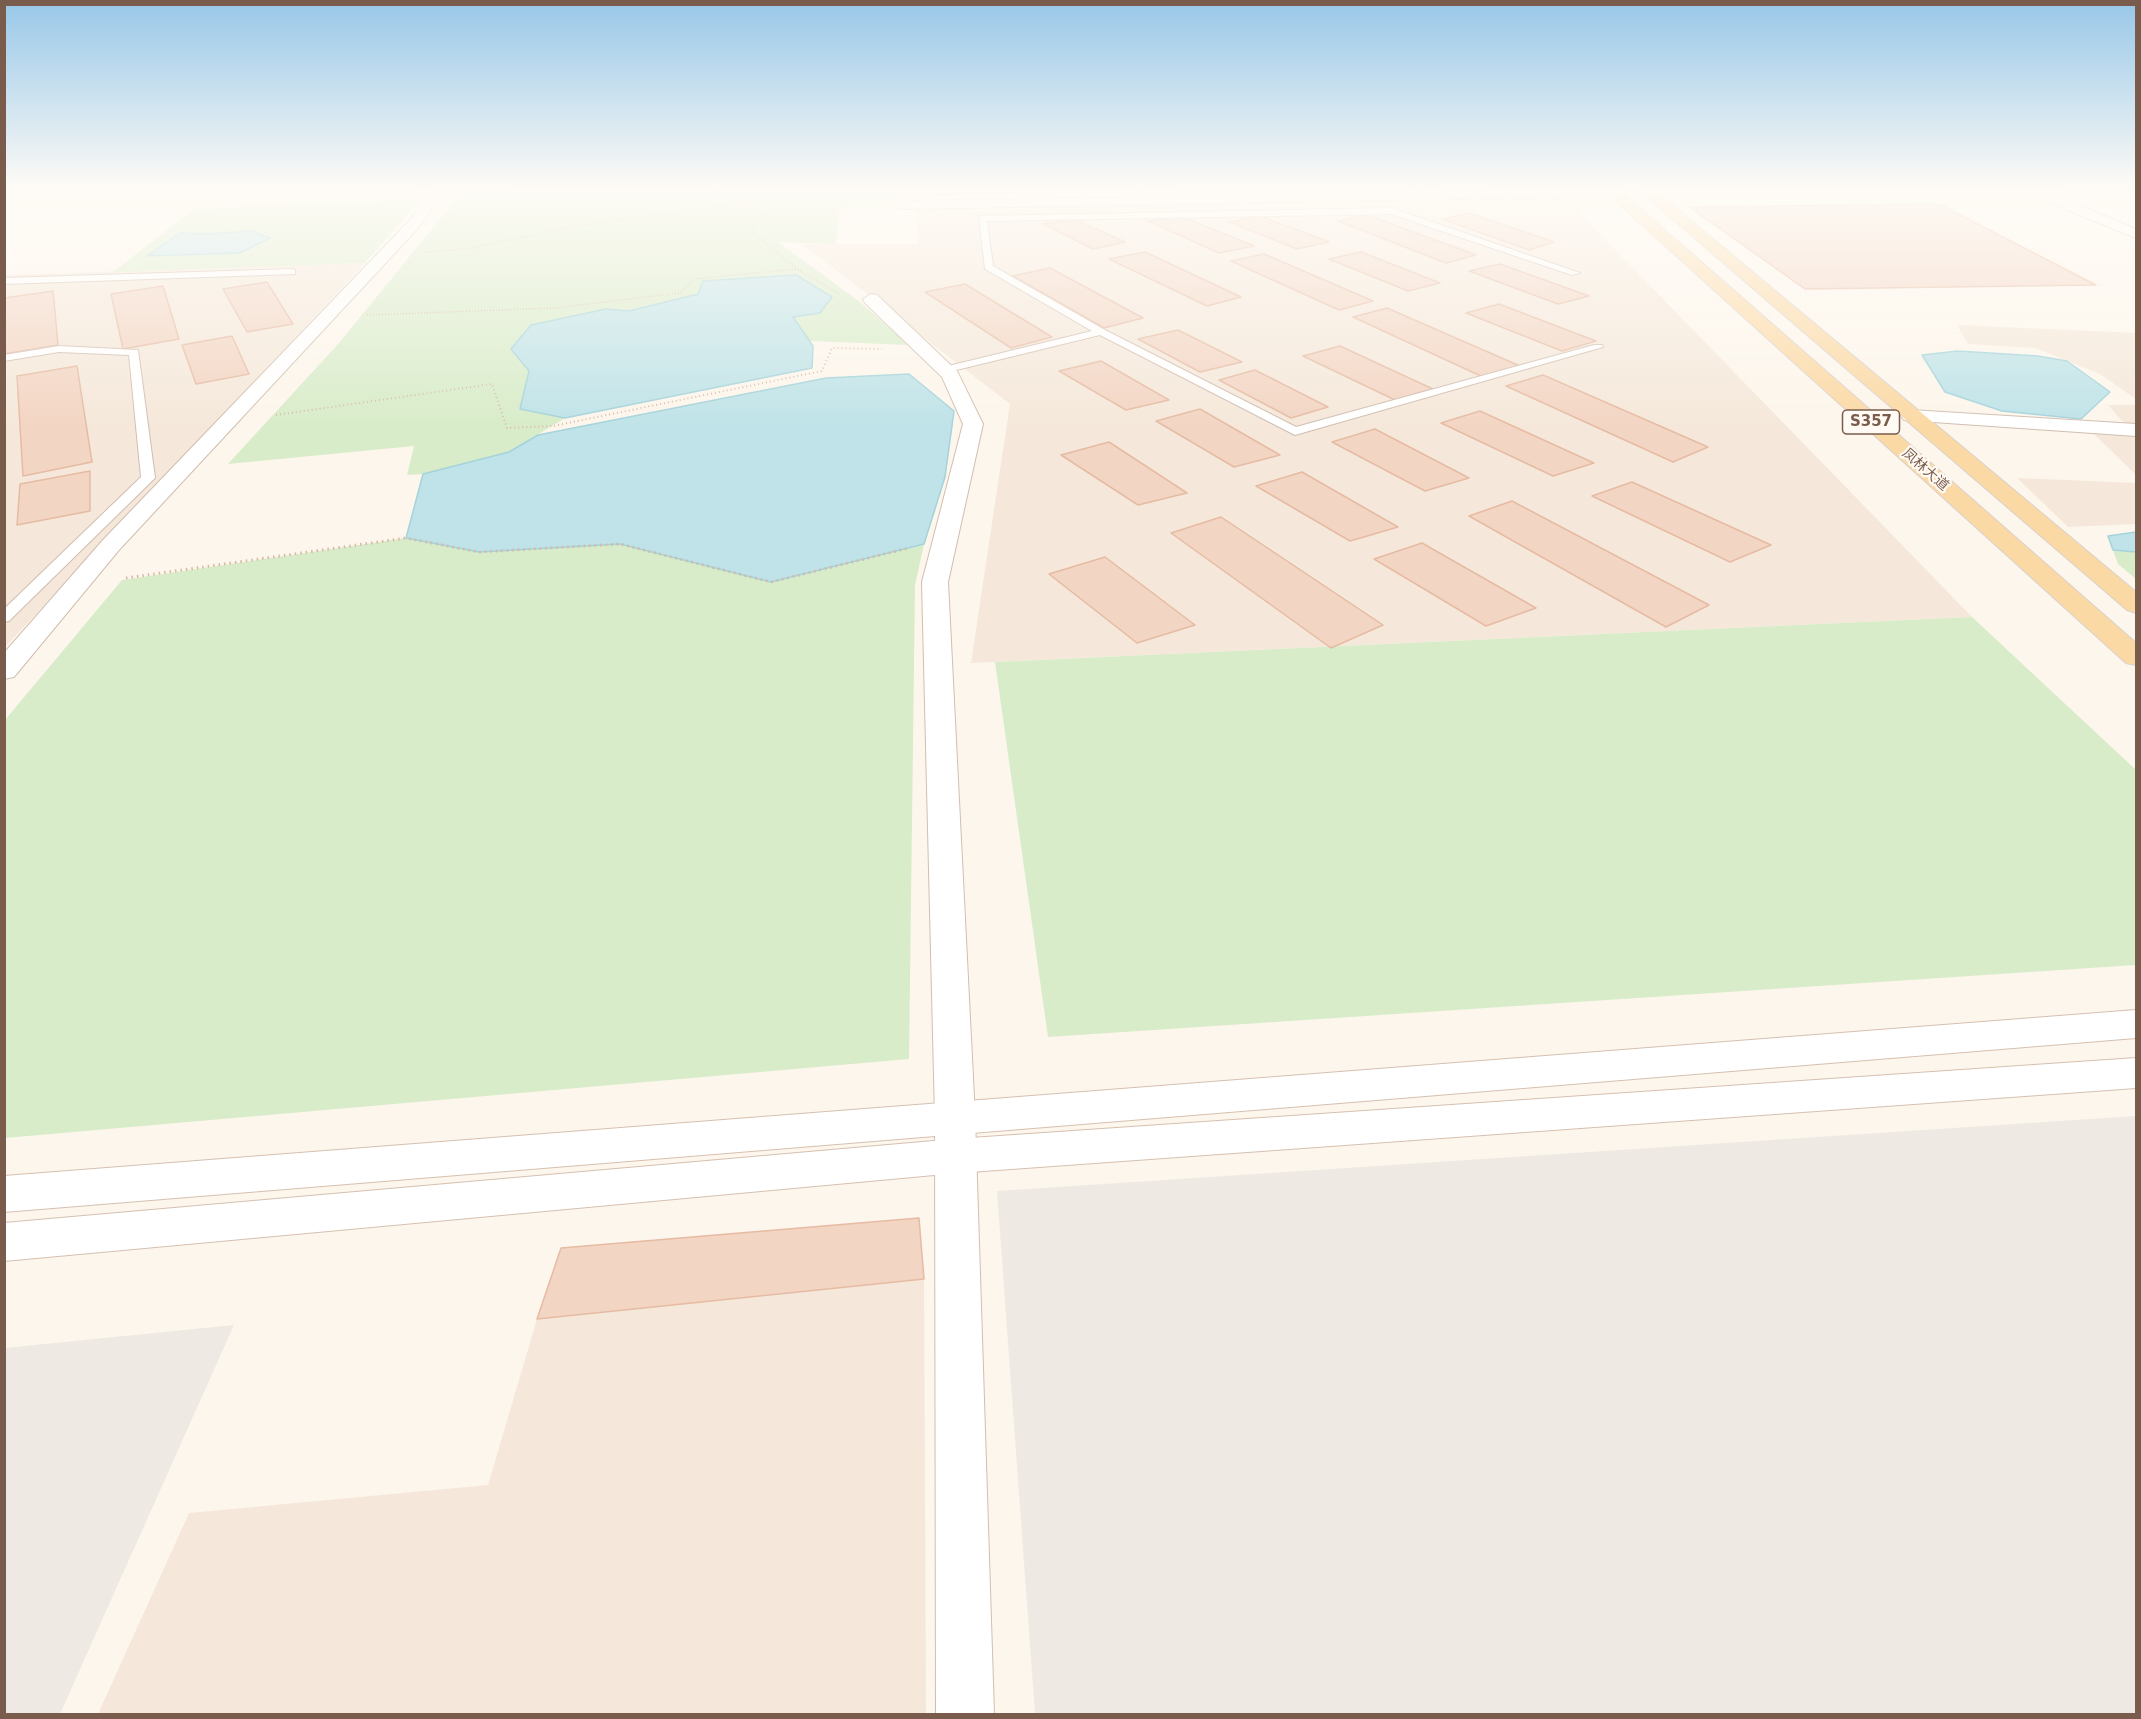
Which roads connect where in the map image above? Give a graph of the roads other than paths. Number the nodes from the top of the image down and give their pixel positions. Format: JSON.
{"nodes":[{"id":1,"x":374,"y":267,"type":"edge"},
{"id":2,"x":988,"y":267,"type":"edge"},
{"id":3,"x":1558,"y":267,"type":"edge"},
{"id":4,"x":1696,"y":267,"type":"edge"},
{"id":5,"x":1736,"y":267,"type":"edge"},
{"id":6,"x":292,"y":272,"type":"dead end"},
{"id":7,"x":1575,"y":273,"type":"dead end"},
{"id":8,"x":4,"y":281,"type":"edge"},
{"id":9,"x":871,"y":299,"type":"road end"},
{"id":10,"x":1101,"y":332,"type":"junction"},
{"id":11,"x":1598,"y":347,"type":"dead end"},
{"id":12,"x":4,"y":358,"type":"edge"},
{"id":13,"x":934,"y":360,"type":"junction"},
{"id":14,"x":1911,"y":416,"type":"junction"},
{"id":15,"x":2136,"y":430,"type":"edge"},
{"id":16,"x":138,"y":516,"type":"junction"},
{"id":17,"x":107,"y":518,"type":"junction"},
{"id":18,"x":2136,"y":605,"type":"edge"},
{"id":19,"x":4,"y":618,"type":"edge"},
{"id":20,"x":2136,"y":657,"type":"edge"},
{"id":21,"x":4,"y":671,"type":"edge"},
{"id":22,"x":2136,"y":1024,"type":"edge"},
{"id":23,"x":2136,"y":1073,"type":"edge"},
{"id":24,"x":955,"y":1137,"type":"junction"},
{"id":25,"x":4,"y":1194,"type":"edge"},
{"id":26,"x":4,"y":1242,"type":"edge"},
{"id":27,"x":965,"y":1714,"type":"edge"}],
"edges":[{"from":1,"to":16,"type":"street"},
{"from":2,"to":10,"type":"lane"},
{"from":3,"to":7,"type":"lane"},
{"from":4,"to":20,"type":"main road","name":"凤林大道","number":"S357"},
{"from":5,"to":14,"type":"main road","name":"凤林大道","number":"S357"},
{"from":6,"to":8,"type":"lane"},
{"from":9,"to":13,"type":"street"},
{"from":10,"to":11,"type":"lane"},
{"from":10,"to":13,"type":"lane"},
{"from":12,"to":17,"type":"lane"},
{"from":13,"to":24,"type":"street"},
{"from":14,"to":15,"type":"street"},
{"from":14,"to":18,"type":"main road","name":"凤林大道","number":"S357"},
{"from":16,"to":17,"type":"street"},
{"from":16,"to":21,"type":"street"},
{"from":17,"to":19,"type":"lane"},
{"from":22,"to":24,"type":"street"},
{"from":23,"to":24,"type":"street"},
{"from":24,"to":25,"type":"street"},
{"from":24,"to":26,"type":"street"},
{"from":24,"to":27,"type":"street"}]}
